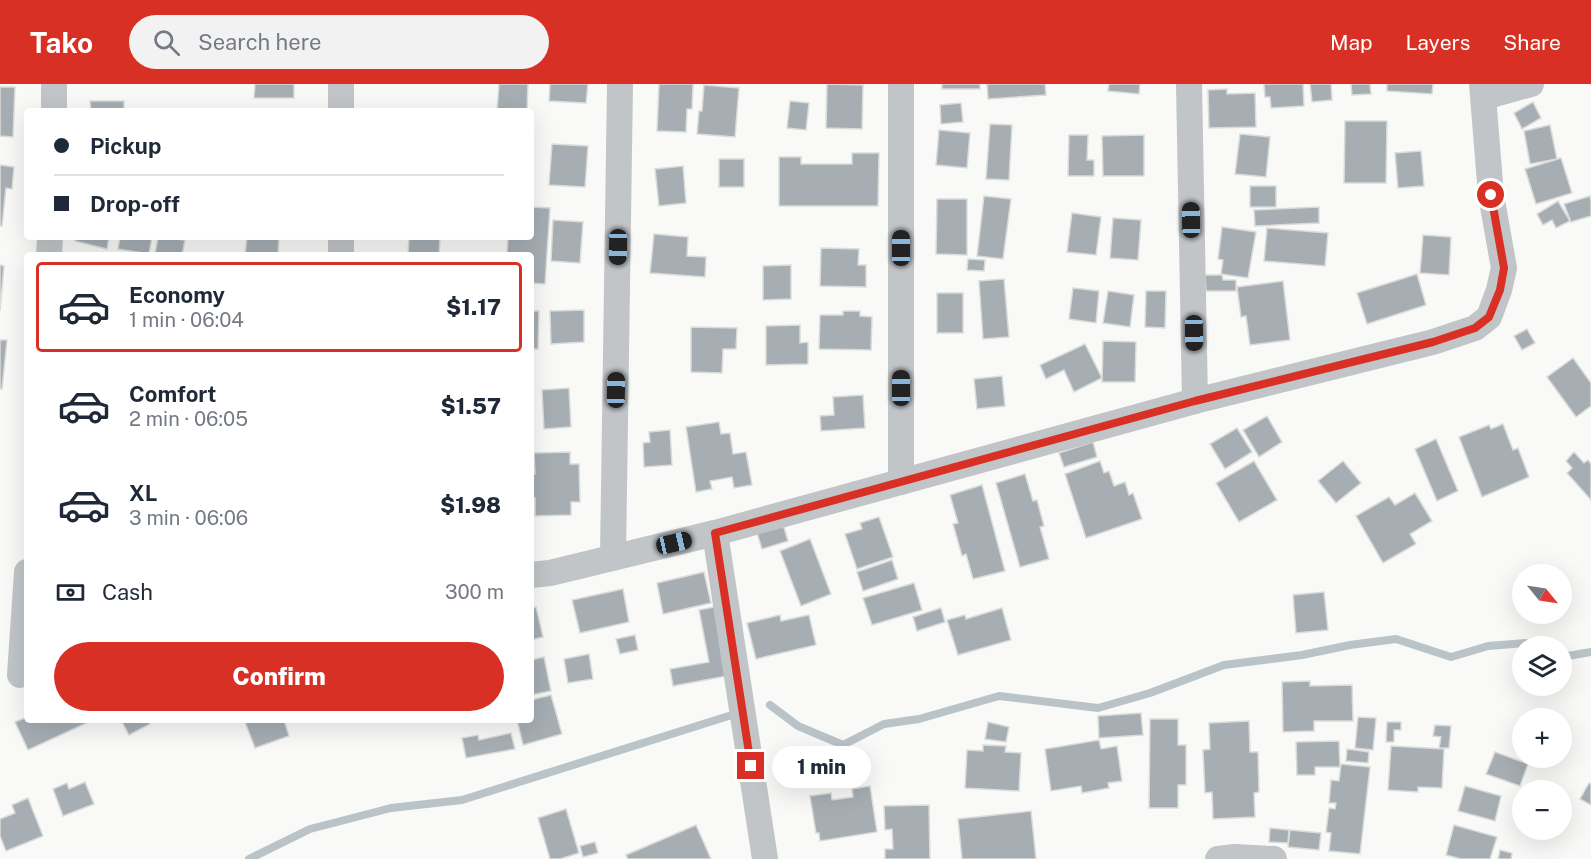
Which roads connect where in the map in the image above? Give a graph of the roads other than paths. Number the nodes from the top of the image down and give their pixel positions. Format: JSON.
{"nodes":[{"id":1,"x":54,"y":84,"type":"edge"},
{"id":2,"x":341,"y":84,"type":"edge"},
{"id":3,"x":620,"y":84,"type":"edge"},
{"id":4,"x":901,"y":84,"type":"edge"},
{"id":5,"x":1189,"y":84,"type":"edge"},
{"id":6,"x":1531,"y":84,"type":"edge"},
{"id":7,"x":1483,"y":91,"type":"edge"},
{"id":8,"x":54,"y":108,"type":"edge"},
{"id":9,"x":341,"y":108,"type":"edge"},
{"id":10,"x":1195,"y":401,"type":"junction"},
{"id":11,"x":901,"y":482,"type":"junction"},
{"id":12,"x":715,"y":533,"type":"junction"},
{"id":13,"x":613,"y":557,"type":"junction"},
{"id":14,"x":534,"y":575,"type":"edge"},
{"id":15,"x":24,"y":601,"type":"edge"},
{"id":16,"x":16,"y":677,"type":"edge"},
{"id":17,"x":765,"y":859,"type":"edge"},
{"id":18,"x":1218,"y":859,"type":"edge"},
{"id":19,"x":1274,"y":859,"type":"edge"}],
"edges":[{"from":1,"to":8,"type":"street"},
{"from":2,"to":9,"type":"street"},
{"from":3,"to":13,"type":"street"},
{"from":4,"to":11,"type":"street"},
{"from":5,"to":10,"type":"street"},
{"from":6,"to":7,"type":"street"},
{"from":7,"to":10,"type":"street"},
{"from":10,"to":11,"type":"street"},
{"from":11,"to":12,"type":"street"},
{"from":12,"to":13,"type":"street"},
{"from":12,"to":17,"type":"street"},
{"from":13,"to":14,"type":"street"},
{"from":15,"to":16,"type":"street"},
{"from":18,"to":19,"type":"street"}]}
